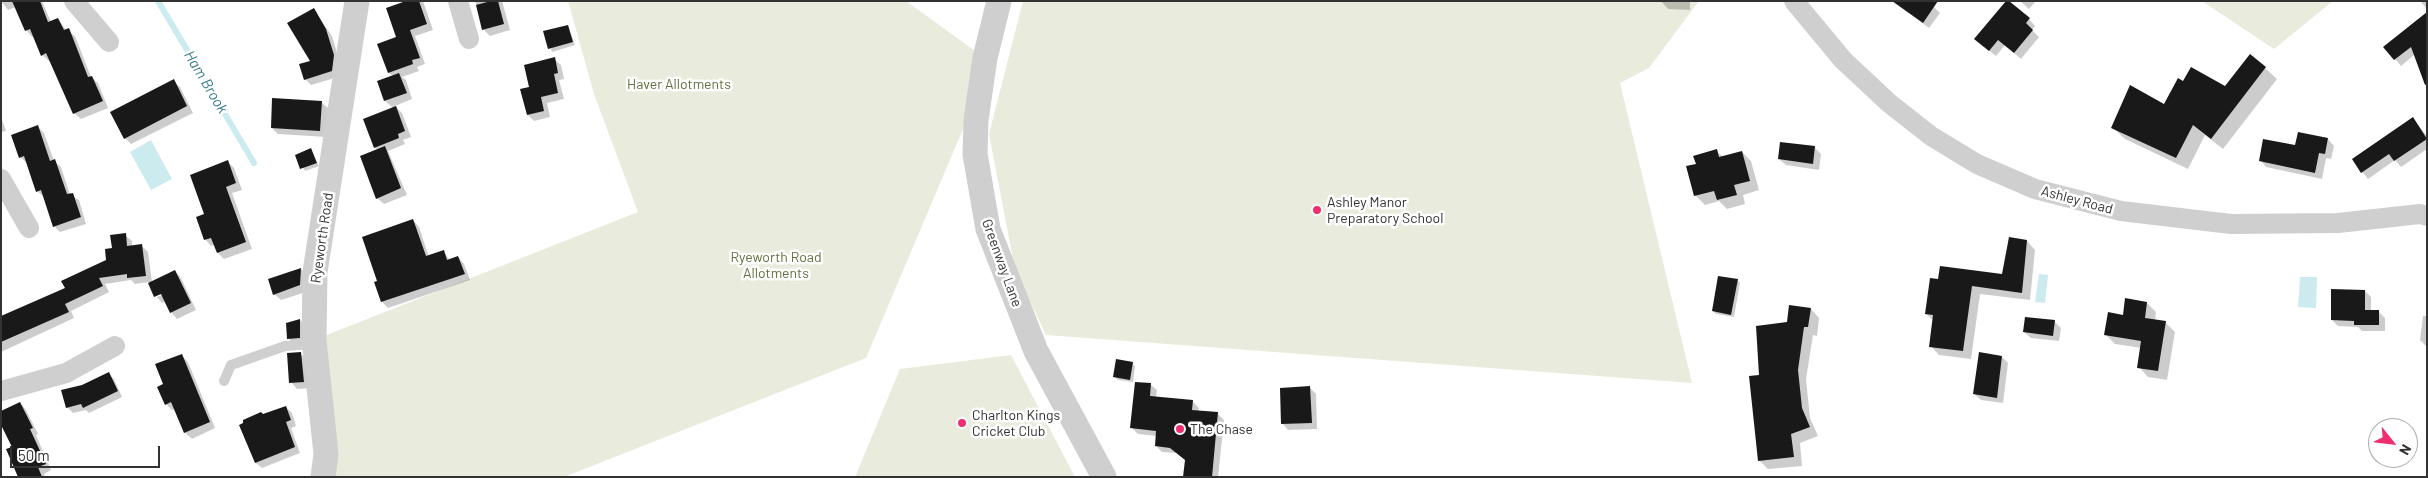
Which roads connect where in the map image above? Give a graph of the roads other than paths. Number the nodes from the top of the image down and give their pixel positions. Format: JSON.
{"nodes":[{"id":1,"x":74,"y":1,"type":"edge"},
{"id":2,"x":357,"y":1,"type":"edge"},
{"id":3,"x":458,"y":1,"type":"edge"},
{"id":4,"x":999,"y":1,"type":"edge"},
{"id":5,"x":1794,"y":1,"type":"edge"},
{"id":6,"x":469,"y":39,"type":"dead end"},
{"id":7,"x":109,"y":42,"type":"dead end"},
{"id":8,"x":1,"y":180,"type":"edge"},
{"id":9,"x":2425,"y":214,"type":"edge"},
{"id":10,"x":29,"y":228,"type":"dead end"},
{"id":11,"x":315,"y":344,"type":"junction"},
{"id":12,"x":115,"y":346,"type":"dead end"},
{"id":13,"x":224,"y":381,"type":"dead end"},
{"id":14,"x":1,"y":391,"type":"edge"},
{"id":15,"x":324,"y":477,"type":"edge"},
{"id":16,"x":1104,"y":477,"type":"edge"}],
"edges":[{"from":1,"to":7,"type":"street"},
{"from":2,"to":11,"type":"street","name":"Ryeworth Road"},
{"from":3,"to":6,"type":"street"},
{"from":4,"to":16,"type":"street","name":"Greenway Lane"},
{"from":5,"to":9,"type":"street","name":"Ashley Road"},
{"from":8,"to":10,"type":"street"},
{"from":11,"to":13,"type":"lane"},
{"from":11,"to":15,"type":"street","name":"Ryeworth Road"},
{"from":12,"to":14,"type":"street"}]}
